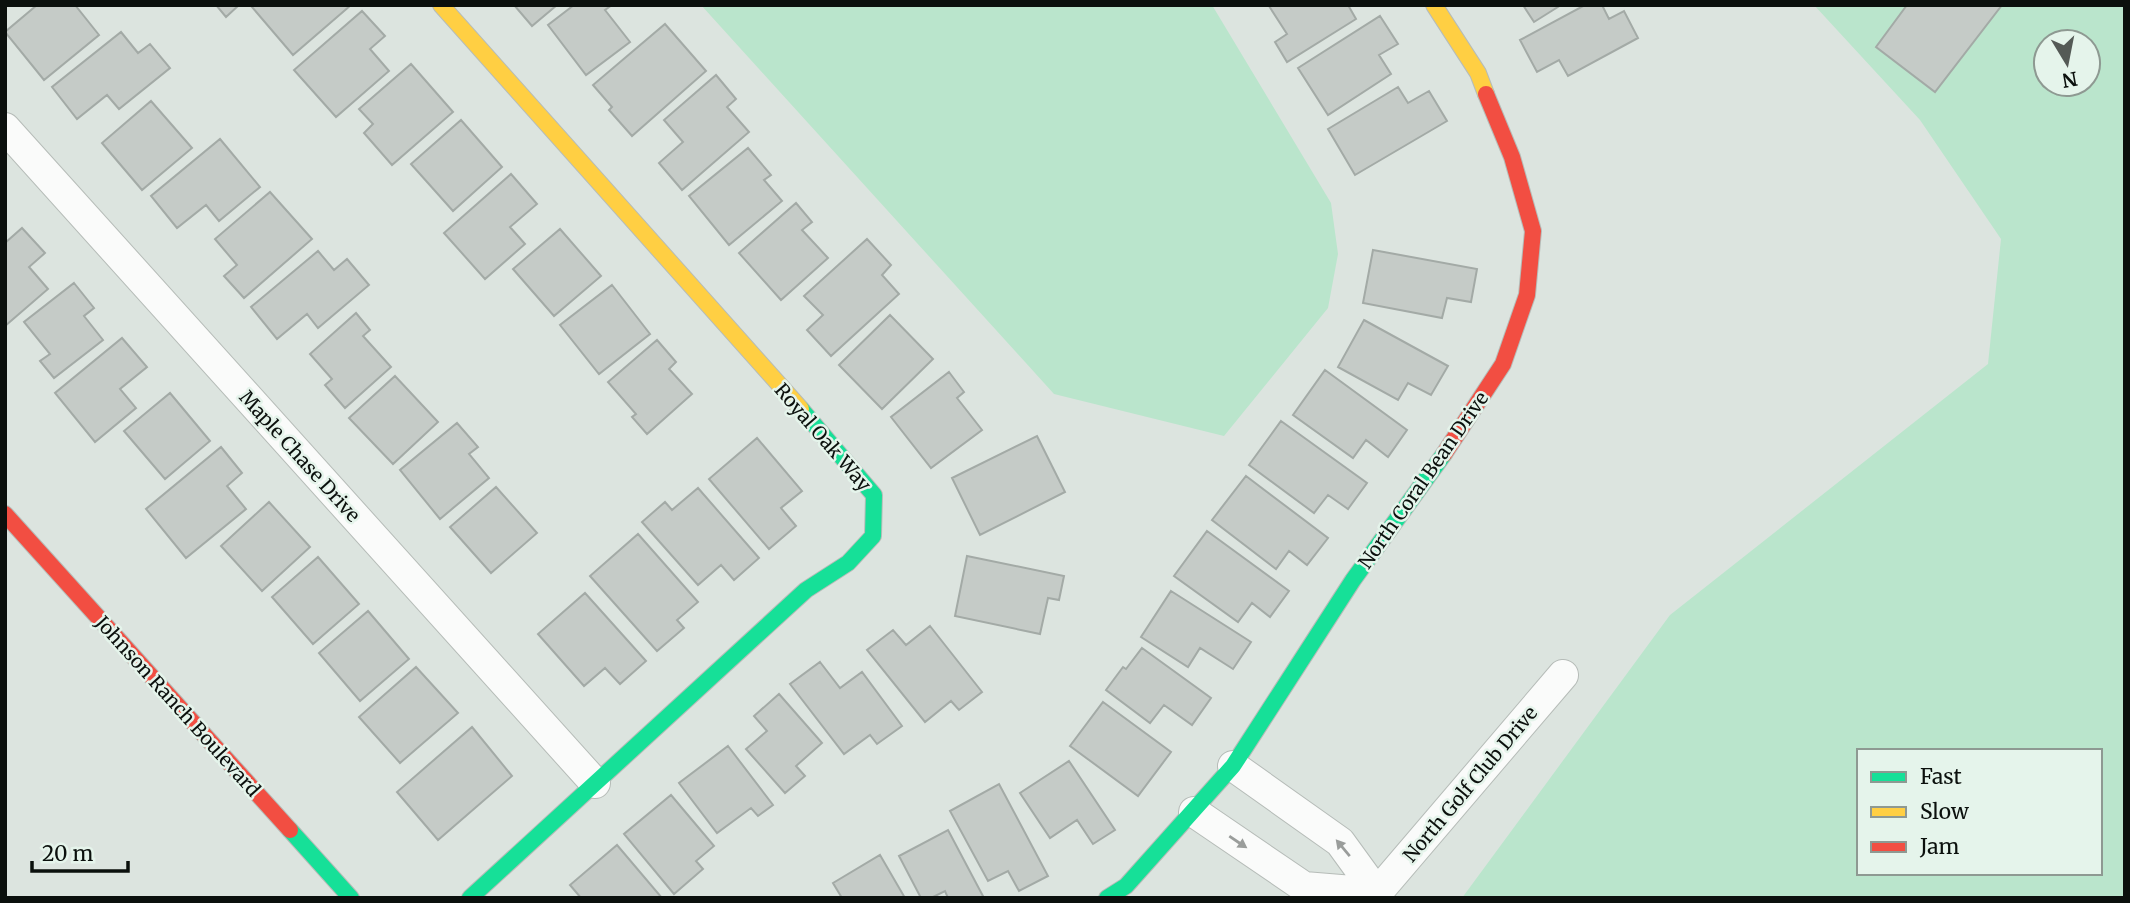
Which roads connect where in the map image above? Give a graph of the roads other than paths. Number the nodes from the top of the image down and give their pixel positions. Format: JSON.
{"nodes":[{"id":1,"x":441,"y":5,"type":"edge"},
{"id":2,"x":1434,"y":5,"type":"edge"},
{"id":3,"x":5,"y":128,"type":"edge"},
{"id":4,"x":5,"y":514,"type":"edge"},
{"id":5,"x":1563,"y":675,"type":"dead end"},
{"id":6,"x":1233,"y":766,"type":"junction"},
{"id":7,"x":595,"y":783,"type":"junction"},
{"id":8,"x":1194,"y":812,"type":"junction"},
{"id":9,"x":1374,"y":896,"type":"edge"},
{"id":10,"x":351,"y":898,"type":"edge"},
{"id":11,"x":470,"y":898,"type":"edge"},
{"id":12,"x":1107,"y":898,"type":"edge"}],
"edges":[{"from":1,"to":7,"type":"street","name":"Royal Oak Way"},
{"from":2,"to":6,"type":"street","name":"North Coral Bean Drive"},
{"from":3,"to":7,"type":"street","name":"Maple Chase Drive"},
{"from":4,"to":10,"type":"street","name":"Johnson Ranch Boulevard"},
{"from":5,"to":9,"type":"street","name":"North Golf Club Drive"},
{"from":6,"to":8,"type":"street","name":"North Coral Bean Drive"},
{"from":9,"to":6,"type":"street","one_way":true},
{"from":7,"to":11,"type":"street","name":"Royal Oak Way"},
{"from":8,"to":9,"type":"street","one_way":true},
{"from":8,"to":12,"type":"street","name":"North Coral Bean Drive"}]}
